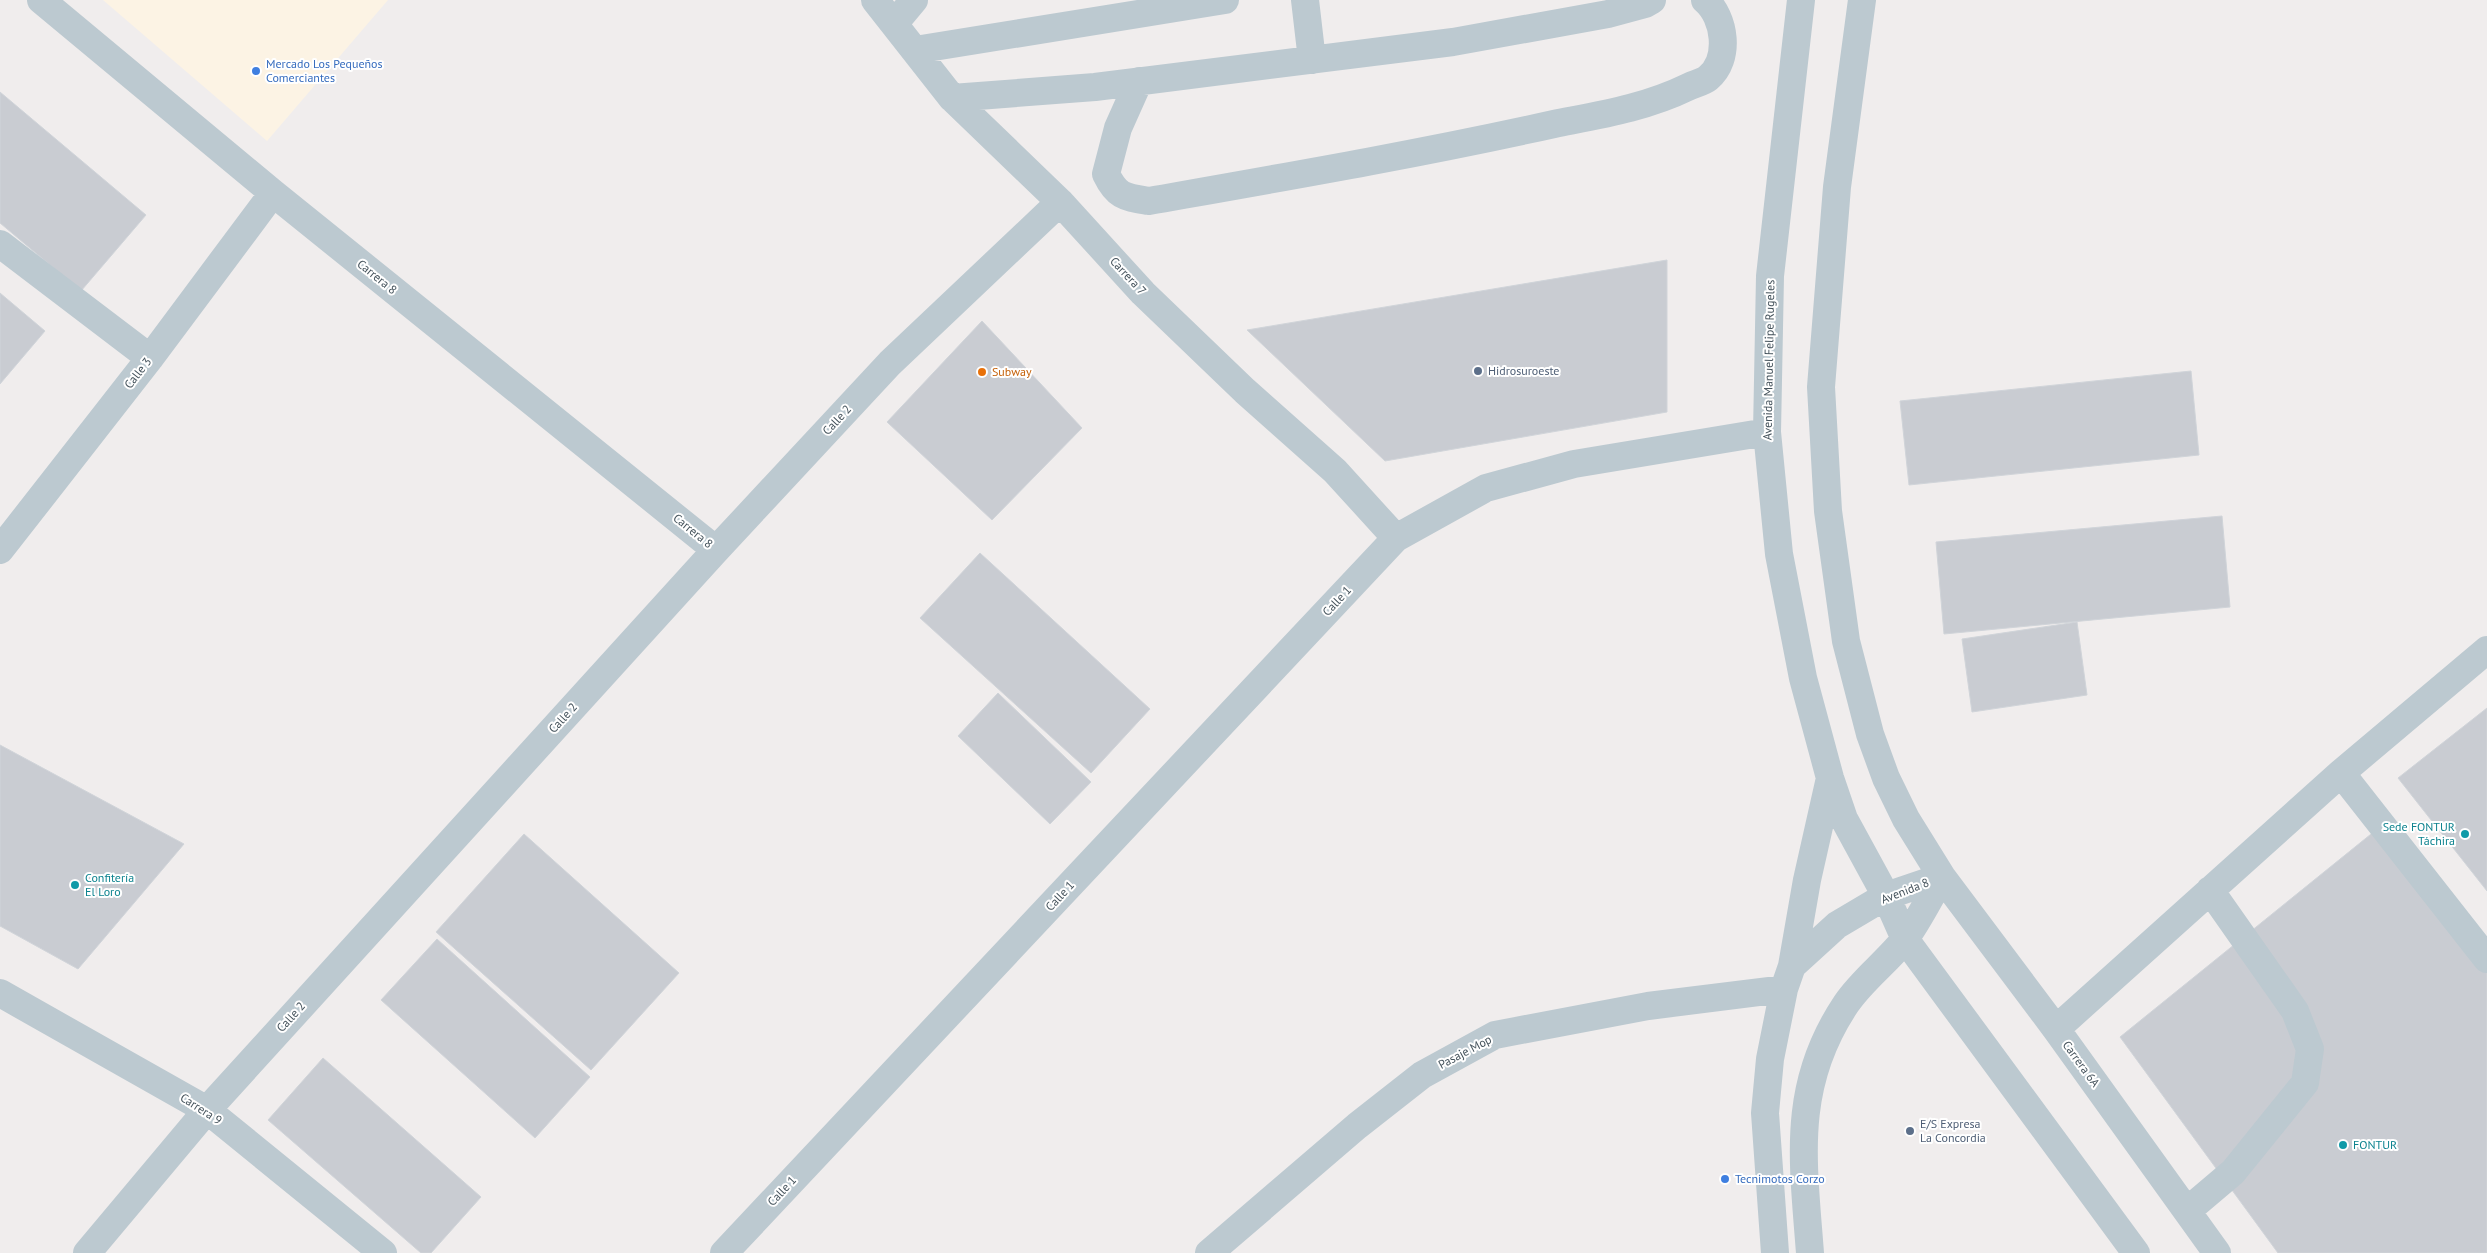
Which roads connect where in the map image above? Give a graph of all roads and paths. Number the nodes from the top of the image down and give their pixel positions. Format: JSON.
{"nodes":[{"id":1,"x":41,"y":0,"type":"edge"},
{"id":2,"x":874,"y":0,"type":"edge"},
{"id":3,"x":914,"y":0,"type":"edge"},
{"id":4,"x":1225,"y":0,"type":"edge"},
{"id":5,"x":1305,"y":0,"type":"edge"},
{"id":6,"x":1652,"y":0,"type":"edge"},
{"id":7,"x":1705,"y":0,"type":"edge"},
{"id":8,"x":1801,"y":0,"type":"edge"},
{"id":9,"x":1862,"y":0,"type":"edge"},
{"id":10,"x":1606,"y":7,"type":"edge"},
{"id":11,"x":894,"y":24,"type":"junction"},
{"id":12,"x":914,"y":50,"type":"junction"},
{"id":13,"x":1312,"y":60,"type":"junction"},
{"id":14,"x":1139,"y":81,"type":"junction"},
{"id":15,"x":952,"y":98,"type":"junction"},
{"id":16,"x":273,"y":193,"type":"junction"},
{"id":17,"x":1060,"y":202,"type":"junction"},
{"id":18,"x":0,"y":244,"type":"edge"},
{"id":19,"x":150,"y":358,"type":"junction"},
{"id":20,"x":1767,"y":432,"type":"junction"},
{"id":21,"x":1396,"y":538,"type":"junction"},
{"id":22,"x":0,"y":550,"type":"edge"},
{"id":23,"x":716,"y":550,"type":"junction"},
{"id":24,"x":2487,"y":650,"type":"edge"},
{"id":25,"x":2340,"y":773,"type":"junction"},
{"id":26,"x":1830,"y":778,"type":"junction"},
{"id":27,"x":1942,"y":877,"type":"junction"},
{"id":28,"x":2210,"y":890,"type":"junction"},
{"id":29,"x":1886,"y":896,"type":"junction"},
{"id":30,"x":1905,"y":938,"type":"junction"},
{"id":31,"x":2487,"y":959,"type":"edge"},
{"id":32,"x":1788,"y":977,"type":"junction"},
{"id":33,"x":0,"y":993,"type":"edge"},
{"id":34,"x":2056,"y":1029,"type":"junction"},
{"id":35,"x":207,"y":1110,"type":"junction"},
{"id":36,"x":2187,"y":1211,"type":"junction"},
{"id":37,"x":87,"y":1253,"type":"edge"},
{"id":38,"x":383,"y":1253,"type":"edge"},
{"id":39,"x":724,"y":1253,"type":"edge"},
{"id":40,"x":1209,"y":1253,"type":"edge"},
{"id":41,"x":1776,"y":1253,"type":"edge"},
{"id":42,"x":1810,"y":1253,"type":"edge"},
{"id":43,"x":2136,"y":1253,"type":"edge"},
{"id":44,"x":2217,"y":1253,"type":"edge"}],
"edges":[{"from":1,"to":16,"type":"street","name":"Carrera 8"},
{"from":2,"to":11,"type":"street","name":"Carrera 7"},
{"from":3,"to":11,"type":"street"},
{"from":4,"to":12,"type":"street"},
{"from":5,"to":13,"type":"street"},
{"from":6,"to":10,"type":"street"},
{"from":7,"to":14,"type":"street"},
{"from":8,"to":20,"type":"street","name":"Avenida Manuel Felipe Rugeles"},
{"from":9,"to":27,"type":"street"},
{"from":10,"to":13,"type":"street"},
{"from":11,"to":12,"type":"street","name":"Carrera 7"},
{"from":12,"to":15,"type":"street","name":"Carrera 7"},
{"from":13,"to":14,"type":"street"},
{"from":14,"to":15,"type":"street"},
{"from":15,"to":17,"type":"street","name":"Carrera 7"},
{"from":16,"to":19,"type":"street","name":"Calle 3"},
{"from":16,"to":23,"type":"street","name":"Carrera 8"},
{"from":17,"to":21,"type":"street","name":"Carrera 7"},
{"from":17,"to":23,"type":"street","name":"Calle 2"},
{"from":18,"to":19,"type":"street"},
{"from":19,"to":22,"type":"street","name":"Calle 3"},
{"from":20,"to":21,"type":"street","name":"Calle 1"},
{"from":20,"to":26,"type":"street","name":"Avenida Manuel Felipe Rugeles"},
{"from":21,"to":39,"type":"street","name":"Calle 1"},
{"from":23,"to":35,"type":"street","name":"Calle 2"},
{"from":24,"to":25,"type":"street"},
{"from":25,"to":28,"type":"street"},
{"from":25,"to":31,"type":"street"},
{"from":26,"to":29,"type":"street","name":"Avenida Manuel Felipe Rugeles"},
{"from":26,"to":32,"type":"street"},
{"from":27,"to":29,"type":"street","name":"Avenida 8"},
{"from":27,"to":30,"type":"street","name":"Avenida 8"},
{"from":27,"to":34,"type":"street","name":"Carrera 6A"},
{"from":28,"to":34,"type":"street"},
{"from":28,"to":36,"type":"street"},
{"from":29,"to":30,"type":"street","name":"Avenida Manuel Felipe Rugeles"},
{"from":29,"to":32,"type":"street","name":"Avenida 8"},
{"from":30,"to":42,"type":"street","name":"Avenida 8"},
{"from":30,"to":43,"type":"street"},
{"from":32,"to":40,"type":"street","name":"Pasaje Mop"},
{"from":32,"to":41,"type":"street"},
{"from":33,"to":35,"type":"street","name":"Carrera 9"},
{"from":34,"to":36,"type":"street","name":"Carrera 6A"},
{"from":35,"to":37,"type":"street","name":"Calle 2"},
{"from":35,"to":38,"type":"street","name":"Carrera 9"},
{"from":36,"to":44,"type":"street","name":"Carrera 6A"}]}
